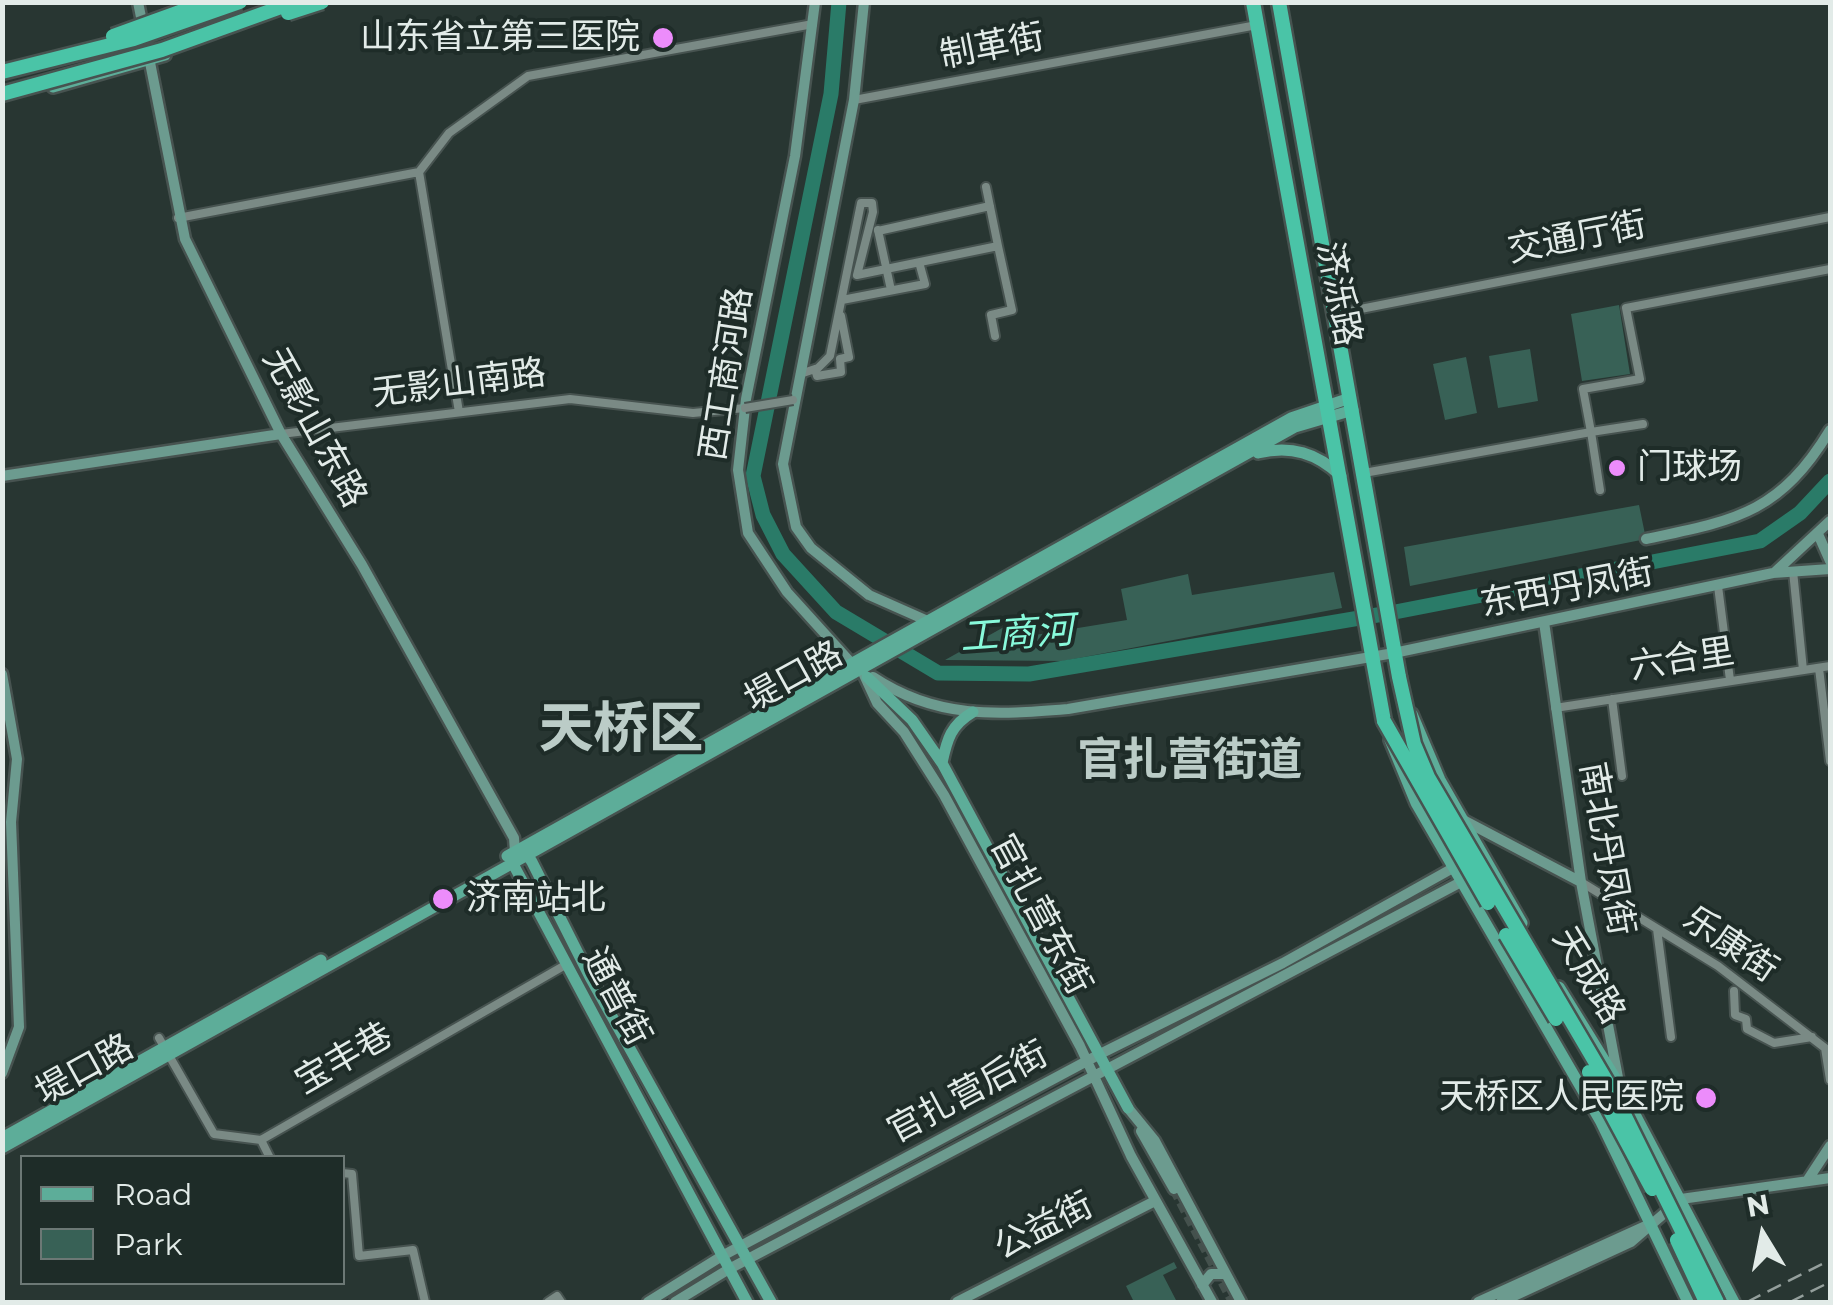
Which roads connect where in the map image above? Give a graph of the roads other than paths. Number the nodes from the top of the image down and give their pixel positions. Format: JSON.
{"nodes":[{"id":1,"x":138,"y":2,"type":"edge"},
{"id":2,"x":207,"y":2,"type":"edge"},
{"id":3,"x":217,"y":2,"type":"edge"},
{"id":4,"x":240,"y":2,"type":"edge"},
{"id":5,"x":297,"y":2,"type":"edge"},
{"id":6,"x":322,"y":2,"type":"edge"},
{"id":7,"x":815,"y":2,"type":"edge"},
{"id":8,"x":864,"y":2,"type":"edge"},
{"id":9,"x":1253,"y":2,"type":"edge"},
{"id":10,"x":1279,"y":2,"type":"edge"},
{"id":11,"x":813,"y":24,"type":"junction"},
{"id":12,"x":1257,"y":25,"type":"junction"},
{"id":13,"x":142,"y":28,"type":"junction"},
{"id":14,"x":162,"y":50,"type":"junction"},
{"id":15,"x":149,"y":61,"type":"junction"},
{"id":16,"x":27,"y":68,"type":"junction"},
{"id":17,"x":2,"y":70,"type":"edge"},
{"id":18,"x":2,"y":96,"type":"edge"},
{"id":19,"x":854,"y":100,"type":"junction"},
{"id":20,"x":418,"y":172,"type":"junction"},
{"id":21,"x":986,"y":186,"type":"dead end"},
{"id":22,"x":990,"y":206,"type":"junction"},
{"id":23,"x":873,"y":212,"type":"junction"},
{"id":24,"x":1830,"y":217,"type":"edge"},
{"id":25,"x":178,"y":218,"type":"junction"},
{"id":26,"x":878,"y":231,"type":"junction"},
{"id":27,"x":998,"y":246,"type":"junction"},
{"id":28,"x":919,"y":262,"type":"junction"},
{"id":29,"x":886,"y":269,"type":"junction"},
{"id":30,"x":1830,"y":269,"type":"edge"},
{"id":31,"x":857,"y":275,"type":"junction"},
{"id":32,"x":847,"y":278,"type":"junction"},
{"id":33,"x":891,"y":290,"type":"junction"},
{"id":34,"x":842,"y":300,"type":"junction"},
{"id":35,"x":840,"y":312,"type":"junction"},
{"id":36,"x":1334,"y":314,"type":"junction"},
{"id":37,"x":996,"y":336,"type":"dead end"},
{"id":38,"x":815,"y":369,"type":"junction"},
{"id":39,"x":800,"y":374,"type":"junction"},
{"id":40,"x":793,"y":400,"type":"junction"},
{"id":41,"x":1351,"y":404,"type":"junction"},
{"id":42,"x":745,"y":408,"type":"junction"},
{"id":43,"x":1329,"y":408,"type":"junction"},
{"id":44,"x":459,"y":412,"type":"junction"},
{"id":45,"x":1643,"y":424,"type":"dead end"},
{"id":46,"x":1830,"y":430,"type":"edge"},
{"id":47,"x":1591,"y":432,"type":"junction"},
{"id":48,"x":281,"y":434,"type":"junction"},
{"id":49,"x":1244,"y":456,"type":"junction"},
{"id":50,"x":1364,"y":473,"type":"junction"},
{"id":51,"x":2,"y":476,"type":"edge"},
{"id":52,"x":1341,"y":477,"type":"junction"},
{"id":53,"x":1600,"y":490,"type":"dead end"},
{"id":54,"x":1830,"y":521,"type":"edge"},
{"id":55,"x":1818,"y":534,"type":"junction"},
{"id":56,"x":1646,"y":539,"type":"dead end"},
{"id":57,"x":1830,"y":561,"type":"edge"},
{"id":58,"x":1830,"y":569,"type":"edge"},
{"id":59,"x":1792,"y":571,"type":"junction"},
{"id":60,"x":1774,"y":574,"type":"junction"},
{"id":61,"x":1718,"y":586,"type":"junction"},
{"id":62,"x":1544,"y":622,"type":"junction"},
{"id":63,"x":935,"y":624,"type":"junction"},
{"id":64,"x":1394,"y":653,"type":"junction"},
{"id":65,"x":1371,"y":656,"type":"junction"},
{"id":66,"x":848,"y":660,"type":"junction"},
{"id":67,"x":871,"y":660,"type":"junction"},
{"id":68,"x":1830,"y":666,"type":"edge"},
{"id":69,"x":1819,"y":668,"type":"junction"},
{"id":70,"x":1803,"y":670,"type":"junction"},
{"id":71,"x":2,"y":674,"type":"edge"},
{"id":72,"x":865,"y":676,"type":"junction"},
{"id":73,"x":1398,"y":677,"type":"junction"},
{"id":74,"x":1730,"y":680,"type":"junction"},
{"id":75,"x":1612,"y":699,"type":"junction"},
{"id":76,"x":1554,"y":708,"type":"junction"},
{"id":77,"x":973,"y":712,"type":"junction"},
{"id":78,"x":1384,"y":722,"type":"junction"},
{"id":79,"x":1830,"y":761,"type":"edge"},
{"id":80,"x":942,"y":763,"type":"junction"},
{"id":81,"x":1622,"y":776,"type":"dead end"},
{"id":82,"x":1465,"y":821,"type":"junction"},
{"id":83,"x":518,"y":856,"type":"junction"},
{"id":84,"x":1452,"y":868,"type":"junction"},
{"id":85,"x":1461,"y":882,"type":"junction"},
{"id":86,"x":1582,"y":882,"type":"junction"},
{"id":87,"x":1657,"y":928,"type":"junction"},
{"id":88,"x":567,"y":964,"type":"junction"},
{"id":89,"x":1734,"y":991,"type":"dead end"},
{"id":90,"x":1671,"y":1038,"type":"dead end"},
{"id":91,"x":1812,"y":1038,"type":"junction"},
{"id":92,"x":166,"y":1051,"type":"junction"},
{"id":93,"x":1100,"y":1054,"type":"junction"},
{"id":94,"x":1087,"y":1062,"type":"junction"},
{"id":95,"x":1098,"y":1071,"type":"junction"},
{"id":96,"x":2,"y":1073,"type":"edge"},
{"id":97,"x":1830,"y":1080,"type":"edge"},
{"id":98,"x":1619,"y":1084,"type":"junction"},
{"id":99,"x":1128,"y":1108,"type":"junction"},
{"id":100,"x":2,"y":1138,"type":"edge"},
{"id":101,"x":261,"y":1140,"type":"junction"},
{"id":102,"x":1830,"y":1146,"type":"edge"},
{"id":103,"x":2,"y":1148,"type":"edge"},
{"id":104,"x":268,"y":1155,"type":"edge"},
{"id":105,"x":345,"y":1174,"type":"edge"},
{"id":106,"x":1830,"y":1178,"type":"edge"},
{"id":107,"x":1807,"y":1181,"type":"junction"},
{"id":108,"x":1174,"y":1190,"type":"tunnel mouth"},
{"id":109,"x":1681,"y":1199,"type":"junction"},
{"id":110,"x":1155,"y":1202,"type":"junction"},
{"id":111,"x":1652,"y":1223,"type":"junction"},
{"id":112,"x":741,"y":1246,"type":"junction"},
{"id":113,"x":722,"y":1256,"type":"junction"},
{"id":114,"x":748,"y":1259,"type":"junction"},
{"id":115,"x":729,"y":1269,"type":"junction"},
{"id":116,"x":1225,"y":1274,"type":"junction"},
{"id":117,"x":1202,"y":1285,"type":"junction"},
{"id":118,"x":745,"y":1298,"type":"edge"},
{"id":119,"x":425,"y":1302,"type":"edge"},
{"id":120,"x":548,"y":1302,"type":"edge"},
{"id":121,"x":561,"y":1302,"type":"edge"},
{"id":122,"x":648,"y":1302,"type":"edge"},
{"id":123,"x":676,"y":1302,"type":"edge"},
{"id":124,"x":771,"y":1302,"type":"edge"},
{"id":125,"x":958,"y":1302,"type":"edge"},
{"id":126,"x":1212,"y":1302,"type":"edge"},
{"id":127,"x":1241,"y":1302,"type":"edge"},
{"id":128,"x":1478,"y":1302,"type":"edge"},
{"id":129,"x":1501,"y":1302,"type":"edge"},
{"id":130,"x":1688,"y":1302,"type":"edge"},
{"id":131,"x":1706,"y":1302,"type":"edge"},
{"id":132,"x":1717,"y":1302,"type":"edge"},
{"id":133,"x":1734,"y":1302,"type":"edge"}],
"edges":[{"from":1,"to":13,"type":"main road","name":"无影山东路"},
{"from":2,"to":16,"type":"highway","bridge":true},
{"from":3,"to":13,"type":"main road"},
{"from":4,"to":16,"type":"highway","bridge":true},
{"from":5,"to":14,"type":"highway","bridge":true},
{"from":5,"to":15,"type":"main road"},
{"from":6,"to":14,"type":"highway","bridge":true},
{"from":7,"to":11,"type":"main road","name":"西工商河路"},
{"from":8,"to":19,"type":"main road","name":"西工商河路"},
{"from":9,"to":12,"type":"highway","name":"济泺路"},
{"from":10,"to":36,"type":"highway","name":"济泺路"},
{"from":11,"to":20,"type":"street"},
{"from":11,"to":42,"type":"main road","name":"西工商河路"},
{"from":12,"to":19,"type":"street","name":"制革街"},
{"from":12,"to":43,"type":"highway","name":"济泺路"},
{"from":13,"to":15,"type":"main road","name":"无影山东路"},
{"from":13,"to":17,"type":"main road"},
{"from":14,"to":18,"type":"highway","bridge":true},
{"from":15,"to":18,"type":"main road"},
{"from":15,"to":25,"type":"main road","name":"无影山东路"},
{"from":16,"to":17,"type":"highway","bridge":true},
{"from":19,"to":39,"type":"main road","name":"西工商河路"},
{"from":20,"to":25,"type":"street"},
{"from":20,"to":44,"type":"street"},
{"from":21,"to":22,"type":"street"},
{"from":22,"to":26,"type":"street"},
{"from":22,"to":27,"type":"street"},
{"from":23,"to":26,"type":"street"},
{"from":23,"to":31,"type":"street"},
{"from":23,"to":32,"type":"street"},
{"from":24,"to":36,"type":"street","name":"交通厅街"},
{"from":25,"to":48,"type":"main road","name":"无影山东路"},
{"from":26,"to":29,"type":"street"},
{"from":27,"to":28,"type":"street"},
{"from":27,"to":37,"type":"street"},
{"from":28,"to":29,"type":"street"},
{"from":28,"to":33,"type":"street"},
{"from":29,"to":31,"type":"street"},
{"from":29,"to":33,"type":"street"},
{"from":30,"to":47,"type":"street"},
{"from":31,"to":32,"type":"street"},
{"from":32,"to":34,"type":"street"},
{"from":33,"to":34,"type":"street"},
{"from":34,"to":35,"type":"street"},
{"from":35,"to":38,"type":"street"},
{"from":35,"to":38,"type":"street"},
{"from":36,"to":41,"type":"highway","name":"济泺路"},
{"from":38,"to":39,"type":"street"},
{"from":39,"to":40,"type":"main road","name":"西工商河路"},
{"from":40,"to":42,"type":"street","name":"无影山南路","bridge":true},
{"from":40,"to":63,"type":"main road","name":"西工商河路"},
{"from":41,"to":43,"type":"main road","name":"堤口路"},
{"from":41,"to":50,"type":"highway","name":"济泺路"},
{"from":42,"to":44,"type":"street","name":"无影山南路"},
{"from":42,"to":66,"type":"main road","name":"西工商河路"},
{"from":43,"to":49,"type":"main road","name":"堤口路"},
{"from":43,"to":52,"type":"highway","name":"济泺路"},
{"from":43,"to":63,"type":"main road","name":"堤口路"},
{"from":44,"to":48,"type":"street","name":"无影山南路"},
{"from":45,"to":47,"type":"street"},
{"from":46,"to":56,"type":"main road"},
{"from":47,"to":50,"type":"street"},
{"from":47,"to":53,"type":"street"},
{"from":48,"to":51,"type":"main road","name":"无影山南路"},
{"from":48,"to":83,"type":"main road","name":"无影山东路"},
{"from":49,"to":52,"type":"main road"},
{"from":49,"to":63,"type":"main road","name":"堤口路"},
{"from":50,"to":64,"type":"highway","name":"济泺路"},
{"from":52,"to":65,"type":"highway","name":"济泺路"},
{"from":54,"to":55,"type":"main road"},
{"from":55,"to":57,"type":"main road"},
{"from":55,"to":60,"type":"main road"},
{"from":58,"to":59,"type":"main road","name":"东西丹凤街"},
{"from":59,"to":60,"type":"main road","name":"东西丹凤街"},
{"from":59,"to":70,"type":"street"},
{"from":60,"to":61,"type":"main road","name":"东西丹凤街"},
{"from":61,"to":62,"type":"main road","name":"东西丹凤街"},
{"from":61,"to":74,"type":"street"},
{"from":62,"to":64,"type":"main road","name":"东西丹凤街"},
{"from":62,"to":76,"type":"main road","name":"南北丹凤街"},
{"from":63,"to":67,"type":"main road","name":"堤口路"},
{"from":64,"to":65,"type":"main road","name":"东西丹凤街"},
{"from":64,"to":73,"type":"highway","name":"天成路"},
{"from":65,"to":77,"type":"main road","name":"西工商河路"},
{"from":65,"to":78,"type":"highway","name":"天成路"},
{"from":66,"to":67,"type":"main road","name":"堤口路"},
{"from":66,"to":72,"type":"main road","name":"西工商河路"},
{"from":66,"to":83,"type":"main road","name":"堤口路"},
{"from":67,"to":72,"type":"main road","name":"堤口路"},
{"from":68,"to":69,"type":"street","name":"六合里"},
{"from":69,"to":70,"type":"street","name":"六合里"},
{"from":69,"to":79,"type":"street"},
{"from":70,"to":74,"type":"street","name":"六合里"},
{"from":71,"to":96,"type":"main road"},
{"from":72,"to":77,"type":"main road","name":"西工商河路"},
{"from":72,"to":80,"type":"main road","name":"官扎营东街"},
{"from":72,"to":83,"type":"main road","name":"堤口路"},
{"from":72,"to":94,"type":"main road","name":"官扎营东街"},
{"from":73,"to":82,"type":"main road","name":"天成路"},
{"from":73,"to":132,"type":"highway","name":"天成路","bridge":true},
{"from":74,"to":75,"type":"street","name":"六合里"},
{"from":75,"to":76,"type":"street","name":"六合里"},
{"from":75,"to":81,"type":"street"},
{"from":76,"to":86,"type":"main road","name":"南北丹凤街"},
{"from":77,"to":80,"type":"main road"},
{"from":78,"to":84,"type":"main road","name":"天成路"},
{"from":78,"to":131,"type":"highway","name":"天成路","bridge":true},
{"from":80,"to":93,"type":"main road","name":"官扎营东街"},
{"from":82,"to":86,"type":"main road","name":"乐康街"},
{"from":82,"to":98,"type":"main road","name":"天成路"},
{"from":83,"to":88,"type":"main road","name":"通普街"},
{"from":83,"to":92,"type":"main road","name":"堤口路"},
{"from":83,"to":112,"type":"main road","name":"通普街"},
{"from":84,"to":85,"type":"main road","name":"天成路"},
{"from":84,"to":93,"type":"main road","name":"官扎营后街"},
{"from":85,"to":95,"type":"main road","name":"官扎营后街"},
{"from":85,"to":111,"type":"main road","name":"天成路"},
{"from":86,"to":87,"type":"street","name":"乐康街"},
{"from":86,"to":98,"type":"main road","name":"南北丹凤街"},
{"from":87,"to":90,"type":"street"},
{"from":87,"to":91,"type":"street","name":"乐康街"},
{"from":88,"to":101,"type":"street","name":"宝丰巷"},
{"from":88,"to":113,"type":"main road","name":"通普街"},
{"from":89,"to":91,"type":"street"},
{"from":91,"to":97,"type":"street","name":"乐康街"},
{"from":92,"to":100,"type":"main road","name":"堤口路"},
{"from":92,"to":101,"type":"street"},
{"from":92,"to":103,"type":"main road","name":"堤口路"},
{"from":93,"to":94,"type":"main road","name":"官扎营后街"},
{"from":93,"to":95,"type":"main road","name":"官扎营东街"},
{"from":94,"to":95,"type":"main road","name":"官扎营东街"},
{"from":94,"to":112,"type":"main road","name":"官扎营后街"},
{"from":95,"to":99,"type":"main road","name":"官扎营东街"},
{"from":95,"to":110,"type":"main road","name":"官扎营东街"},
{"from":95,"to":114,"type":"main road","name":"官扎营后街"},
{"from":98,"to":109,"type":"main road","name":"天成路"},
{"from":99,"to":108,"type":"main road"},
{"from":99,"to":116,"type":"main road","name":"官扎营东街"},
{"from":101,"to":104,"type":"street"},
{"from":102,"to":107,"type":"main road"},
{"from":105,"to":119,"type":"street"},
{"from":106,"to":107,"type":"main road"},
{"from":107,"to":109,"type":"main road"},
{"from":109,"to":111,"type":"main road"},
{"from":109,"to":133,"type":"main road","name":"天成路"},
{"from":110,"to":117,"type":"main road","name":"官扎营东街"},
{"from":110,"to":125,"type":"main road","name":"公益街"},
{"from":111,"to":128,"type":"main road"},
{"from":111,"to":129,"type":"main road"},
{"from":111,"to":130,"type":"main road","name":"天成路"},
{"from":112,"to":113,"type":"main road","name":"官扎营后街"},
{"from":112,"to":114,"type":"main road","name":"通普街"},
{"from":113,"to":115,"type":"main road","name":"通普街"},
{"from":113,"to":122,"type":"main road","name":"官扎营后街"},
{"from":114,"to":115,"type":"main road","name":"官扎营后街"},
{"from":114,"to":124,"type":"main road","name":"通普街"},
{"from":115,"to":118,"type":"main road","name":"通普街"},
{"from":115,"to":123,"type":"main road","name":"官扎营后街"},
{"from":116,"to":117,"type":"main road"},
{"from":116,"to":127,"type":"main road","name":"官扎营东街"},
{"from":117,"to":126,"type":"main road","name":"官扎营东街"},
{"from":120,"to":121,"type":"street"}]}
